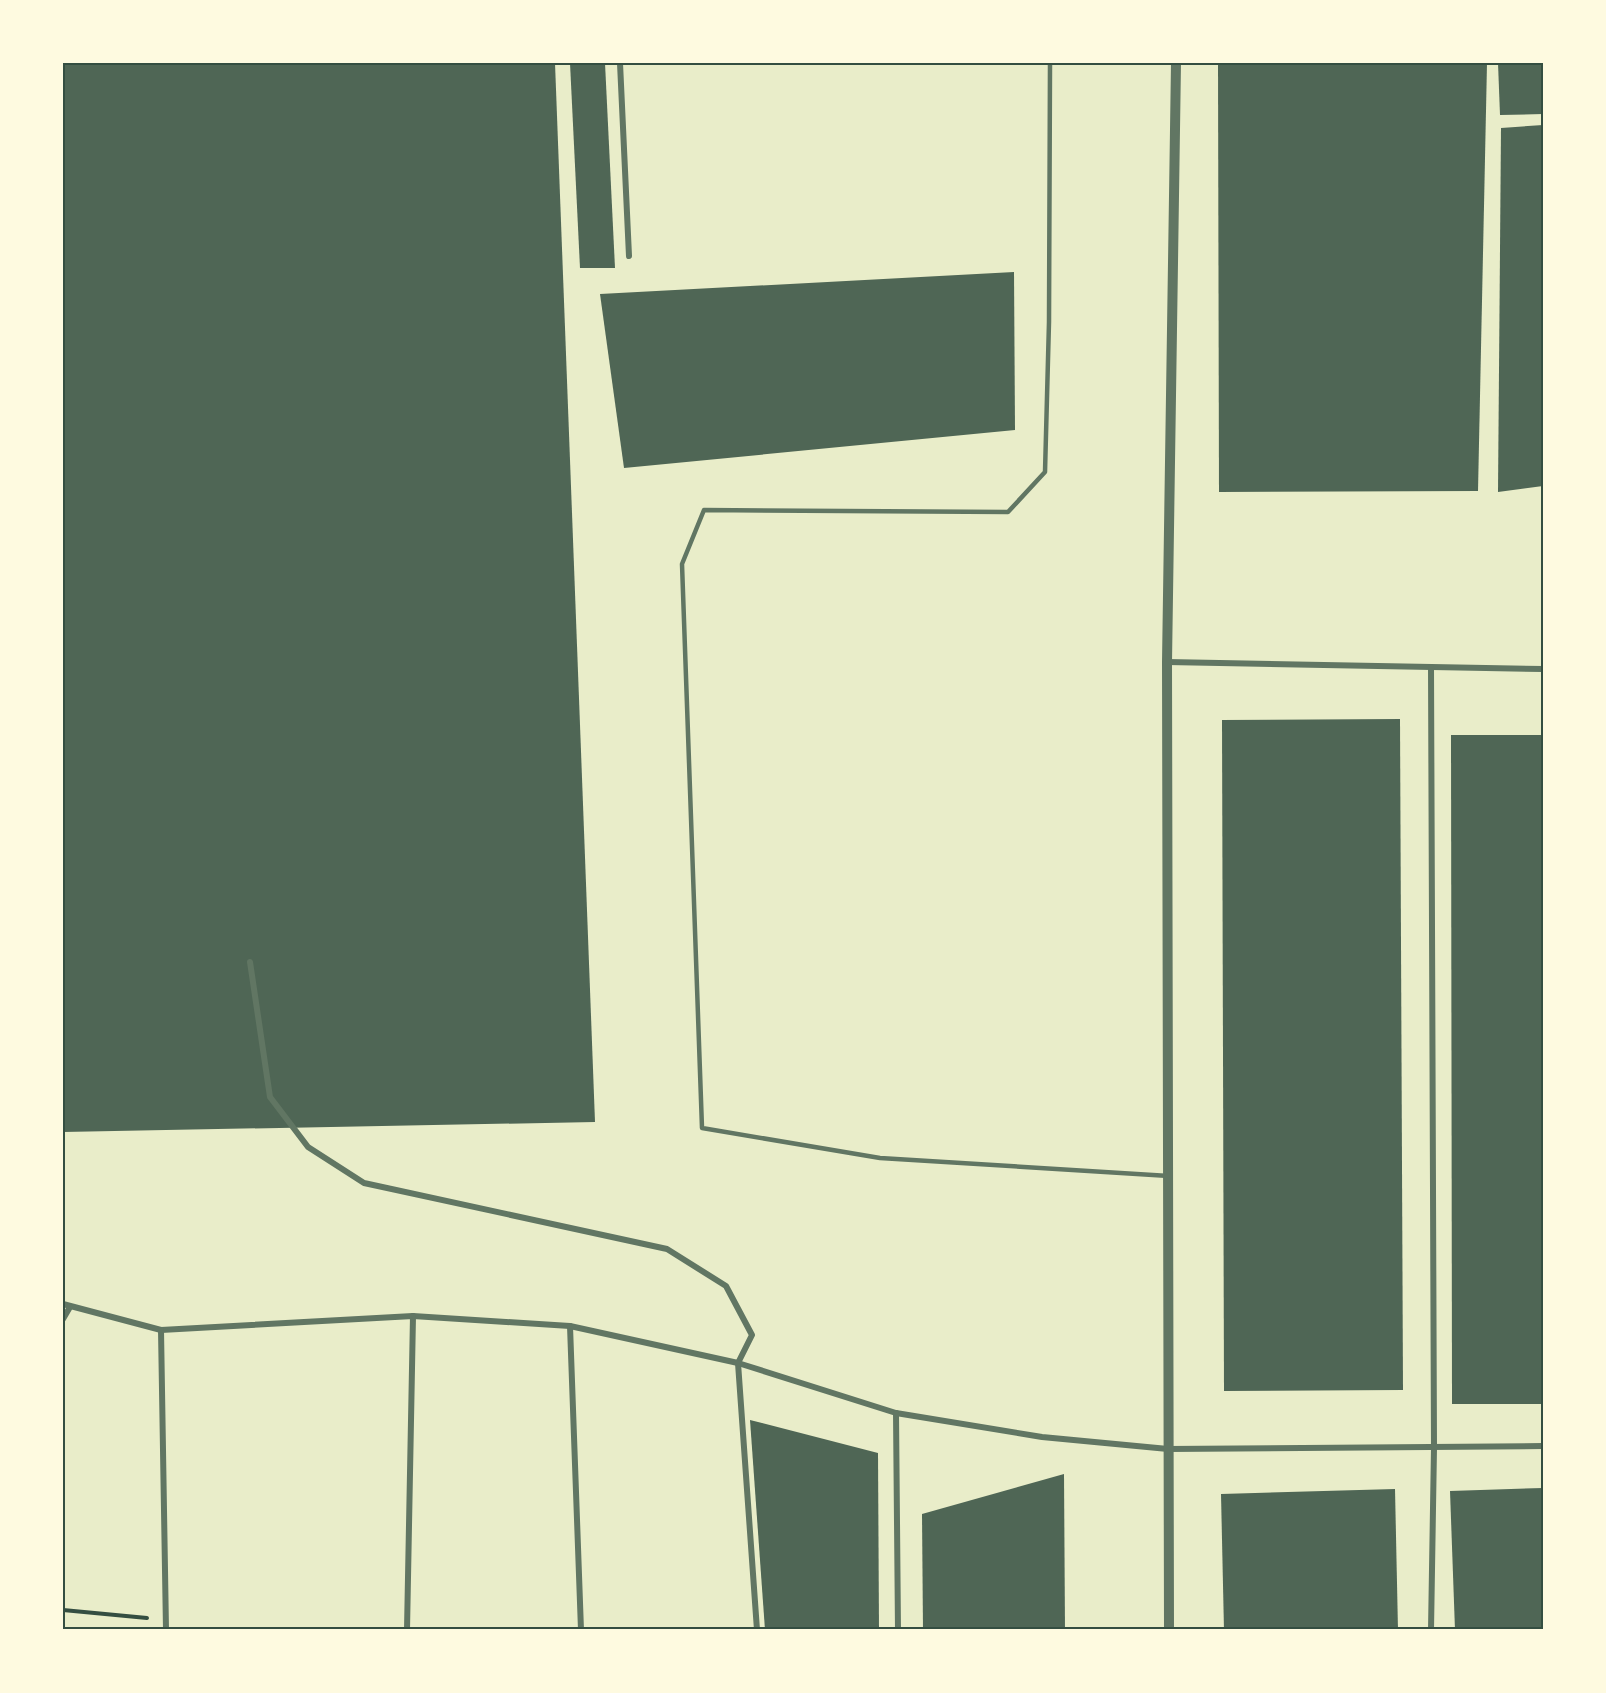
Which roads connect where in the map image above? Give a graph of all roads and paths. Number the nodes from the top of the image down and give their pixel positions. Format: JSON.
{"nodes":[{"id":1,"x":620,"y":63,"type":"edge"},
{"id":2,"x":1050,"y":63,"type":"edge"},
{"id":3,"x":1176,"y":63,"type":"edge"},
{"id":4,"x":629,"y":256,"type":"dead end"},
{"id":5,"x":1167,"y":662,"type":"junction"},
{"id":6,"x":1431,"y":667,"type":"junction"},
{"id":7,"x":1543,"y":669,"type":"edge"},
{"id":8,"x":250,"y":962,"type":"dead end"},
{"id":9,"x":1169,"y":1176,"type":"junction"},
{"id":10,"x":67,"y":1306,"type":"edge"},
{"id":11,"x":413,"y":1316,"type":"junction"},
{"id":12,"x":63,"y":1319,"type":"edge"},
{"id":13,"x":570,"y":1326,"type":"junction"},
{"id":14,"x":161,"y":1330,"type":"junction"},
{"id":15,"x":738,"y":1364,"type":"junction"},
{"id":16,"x":896,"y":1413,"type":"junction"},
{"id":17,"x":1543,"y":1446,"type":"edge"},
{"id":18,"x":1434,"y":1448,"type":"junction"},
{"id":19,"x":1168,"y":1449,"type":"junction"},
{"id":20,"x":63,"y":1610,"type":"edge"},
{"id":21,"x":165,"y":1619,"type":"junction"},
{"id":22,"x":166,"y":1630,"type":"edge"},
{"id":23,"x":407,"y":1630,"type":"edge"},
{"id":24,"x":581,"y":1630,"type":"edge"},
{"id":25,"x":757,"y":1630,"type":"edge"},
{"id":26,"x":898,"y":1630,"type":"edge"},
{"id":27,"x":1169,"y":1630,"type":"edge"},
{"id":28,"x":1431,"y":1630,"type":"edge"}],
"edges":[{"from":1,"to":4,"type":"street"},
{"from":2,"to":9,"type":"lane"},
{"from":3,"to":5,"type":"street"},
{"from":5,"to":6,"type":"street"},
{"from":5,"to":9,"type":"street"},
{"from":6,"to":7,"type":"street"},
{"from":6,"to":18,"type":"street"},
{"from":8,"to":15,"type":"street"},
{"from":9,"to":19,"type":"street"},
{"from":10,"to":12,"type":"street"},
{"from":10,"to":14,"type":"street"},
{"from":11,"to":13,"type":"street"},
{"from":11,"to":14,"type":"street"},
{"from":11,"to":23,"type":"street"},
{"from":13,"to":15,"type":"street"},
{"from":13,"to":24,"type":"street"},
{"from":14,"to":21,"type":"street"},
{"from":15,"to":16,"type":"street"},
{"from":15,"to":25,"type":"street"},
{"from":16,"to":19,"type":"street"},
{"from":16,"to":26,"type":"street"},
{"from":17,"to":18,"type":"street"},
{"from":18,"to":19,"type":"street"},
{"from":18,"to":28,"type":"street"},
{"from":19,"to":27,"type":"street"},
{"from":20,"to":21,"type":"path"},
{"from":21,"to":22,"type":"street"}]}
